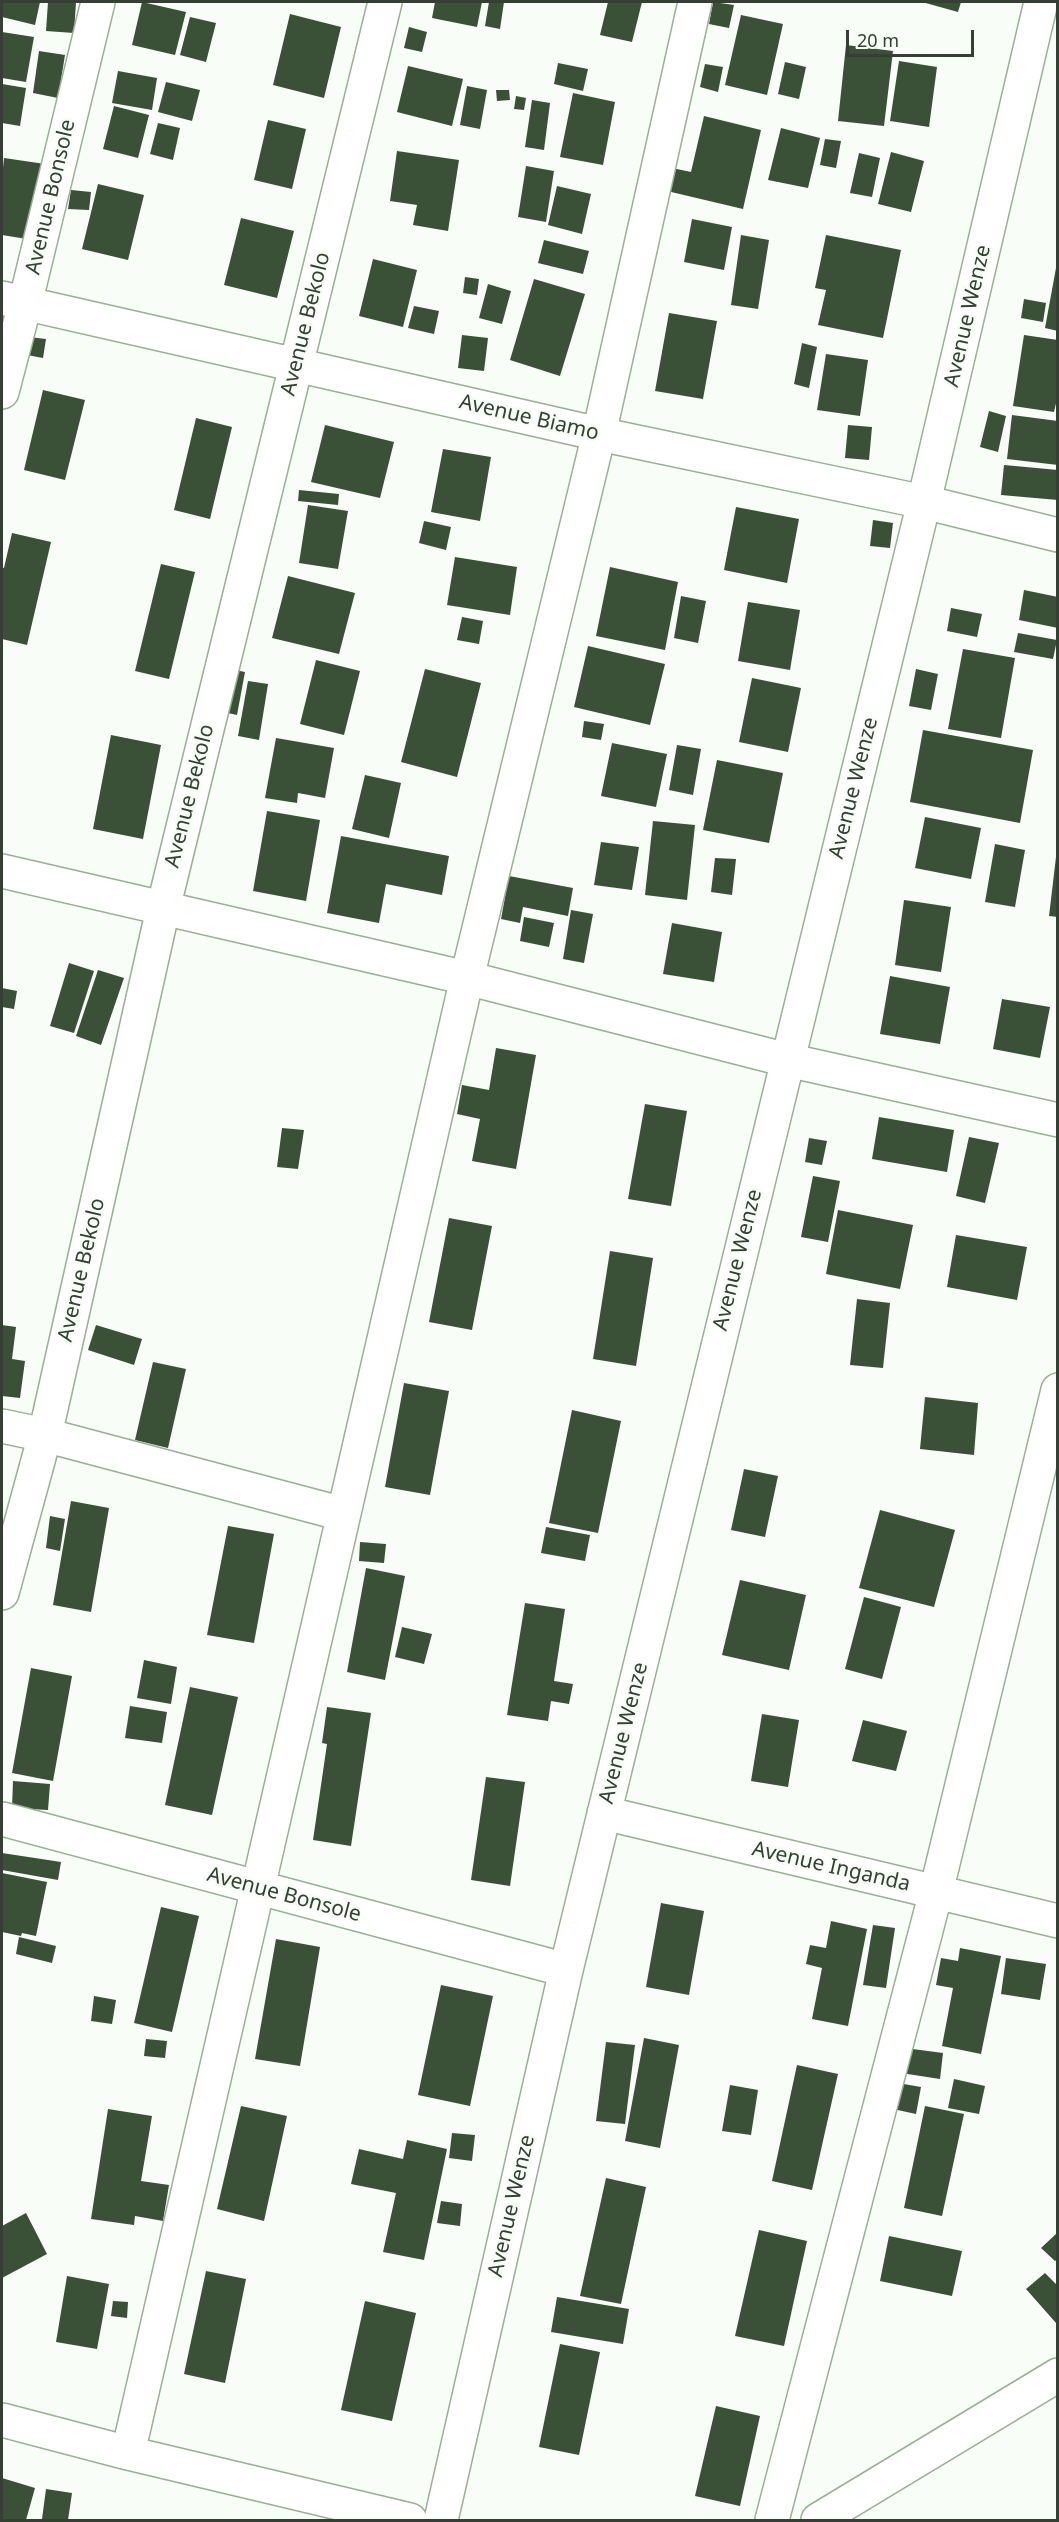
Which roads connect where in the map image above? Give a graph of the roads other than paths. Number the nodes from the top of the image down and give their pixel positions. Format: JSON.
{"nodes":[{"id":1,"x":98,"y":2,"type":"edge"},
{"id":2,"x":385,"y":2,"type":"edge"},
{"id":3,"x":695,"y":2,"type":"edge"},
{"id":4,"x":1041,"y":2,"type":"edge"},
{"id":5,"x":14,"y":301,"type":"edge"},
{"id":6,"x":296,"y":365,"type":"junction"},
{"id":7,"x":2,"y":392,"type":"edge"},
{"id":8,"x":599,"y":434,"type":"junction"},
{"id":9,"x":924,"y":502,"type":"junction"},
{"id":10,"x":1058,"y":535,"type":"edge"},
{"id":11,"x":2,"y":871,"type":"edge"},
{"id":12,"x":163,"y":909,"type":"junction"},
{"id":13,"x":467,"y":978,"type":"junction"},
{"id":14,"x":787,"y":1060,"type":"junction"},
{"id":15,"x":1058,"y":1120,"type":"edge"},
{"id":16,"x":1058,"y":1390,"type":"edge"},
{"id":17,"x":2,"y":1426,"type":"edge"},
{"id":18,"x":45,"y":1435,"type":"junction"},
{"id":19,"x":343,"y":1514,"type":"junction"},
{"id":20,"x":2,"y":1593,"type":"edge"},
{"id":21,"x":604,"y":1813,"type":"junction"},
{"id":22,"x":2,"y":1819,"type":"edge"},
{"id":23,"x":259,"y":1888,"type":"junction"},
{"id":24,"x":936,"y":1892,"type":"junction"},
{"id":25,"x":1058,"y":1921,"type":"edge"},
{"id":26,"x":566,"y":1970,"type":"junction"},
{"id":27,"x":1058,"y":2375,"type":"edge"},
{"id":28,"x":2,"y":2420,"type":"edge"},
{"id":29,"x":128,"y":2453,"type":"junction"},
{"id":30,"x":410,"y":2520,"type":"edge"},
{"id":31,"x":441,"y":2520,"type":"edge"},
{"id":32,"x":772,"y":2520,"type":"edge"},
{"id":33,"x":818,"y":2520,"type":"edge"}],
"edges":[{"from":1,"to":5,"type":"street","name":"Avenue Bonsole"},
{"from":2,"to":6,"type":"street","name":"Avenue Bekolo"},
{"from":3,"to":8,"type":"street"},
{"from":4,"to":9,"type":"street","name":"Avenue Wenze"},
{"from":5,"to":6,"type":"street","name":"Avenue Biamo"},
{"from":5,"to":7,"type":"street","name":"Avenue Bonsole"},
{"from":6,"to":8,"type":"street","name":"Avenue Biamo"},
{"from":6,"to":12,"type":"street","name":"Avenue Bekolo"},
{"from":8,"to":9,"type":"street","name":"Avenue Biamo"},
{"from":8,"to":13,"type":"street"},
{"from":9,"to":10,"type":"street","name":"Avenue Biamo"},
{"from":9,"to":14,"type":"street","name":"Avenue Wenze"},
{"from":11,"to":12,"type":"street"},
{"from":12,"to":13,"type":"street"},
{"from":12,"to":18,"type":"street","name":"Avenue Bekolo"},
{"from":13,"to":14,"type":"street"},
{"from":13,"to":19,"type":"street"},
{"from":14,"to":15,"type":"street"},
{"from":14,"to":21,"type":"street","name":"Avenue Wenze"},
{"from":16,"to":24,"type":"street"},
{"from":17,"to":18,"type":"street"},
{"from":18,"to":19,"type":"street"},
{"from":18,"to":20,"type":"street","name":"Avenue Bekolo"},
{"from":19,"to":23,"type":"street"},
{"from":21,"to":24,"type":"street","name":"Avenue Inganda"},
{"from":21,"to":26,"type":"street","name":"Avenue Wenze"},
{"from":22,"to":23,"type":"street","name":"Avenue Bonsole"},
{"from":23,"to":26,"type":"street","name":"Avenue Bonsole"},
{"from":23,"to":29,"type":"street"},
{"from":24,"to":25,"type":"street","name":"Avenue Inganda"},
{"from":24,"to":32,"type":"street"},
{"from":26,"to":31,"type":"street","name":"Avenue Wenze"},
{"from":27,"to":33,"type":"street"},
{"from":28,"to":29,"type":"street"},
{"from":29,"to":30,"type":"street"}]}
